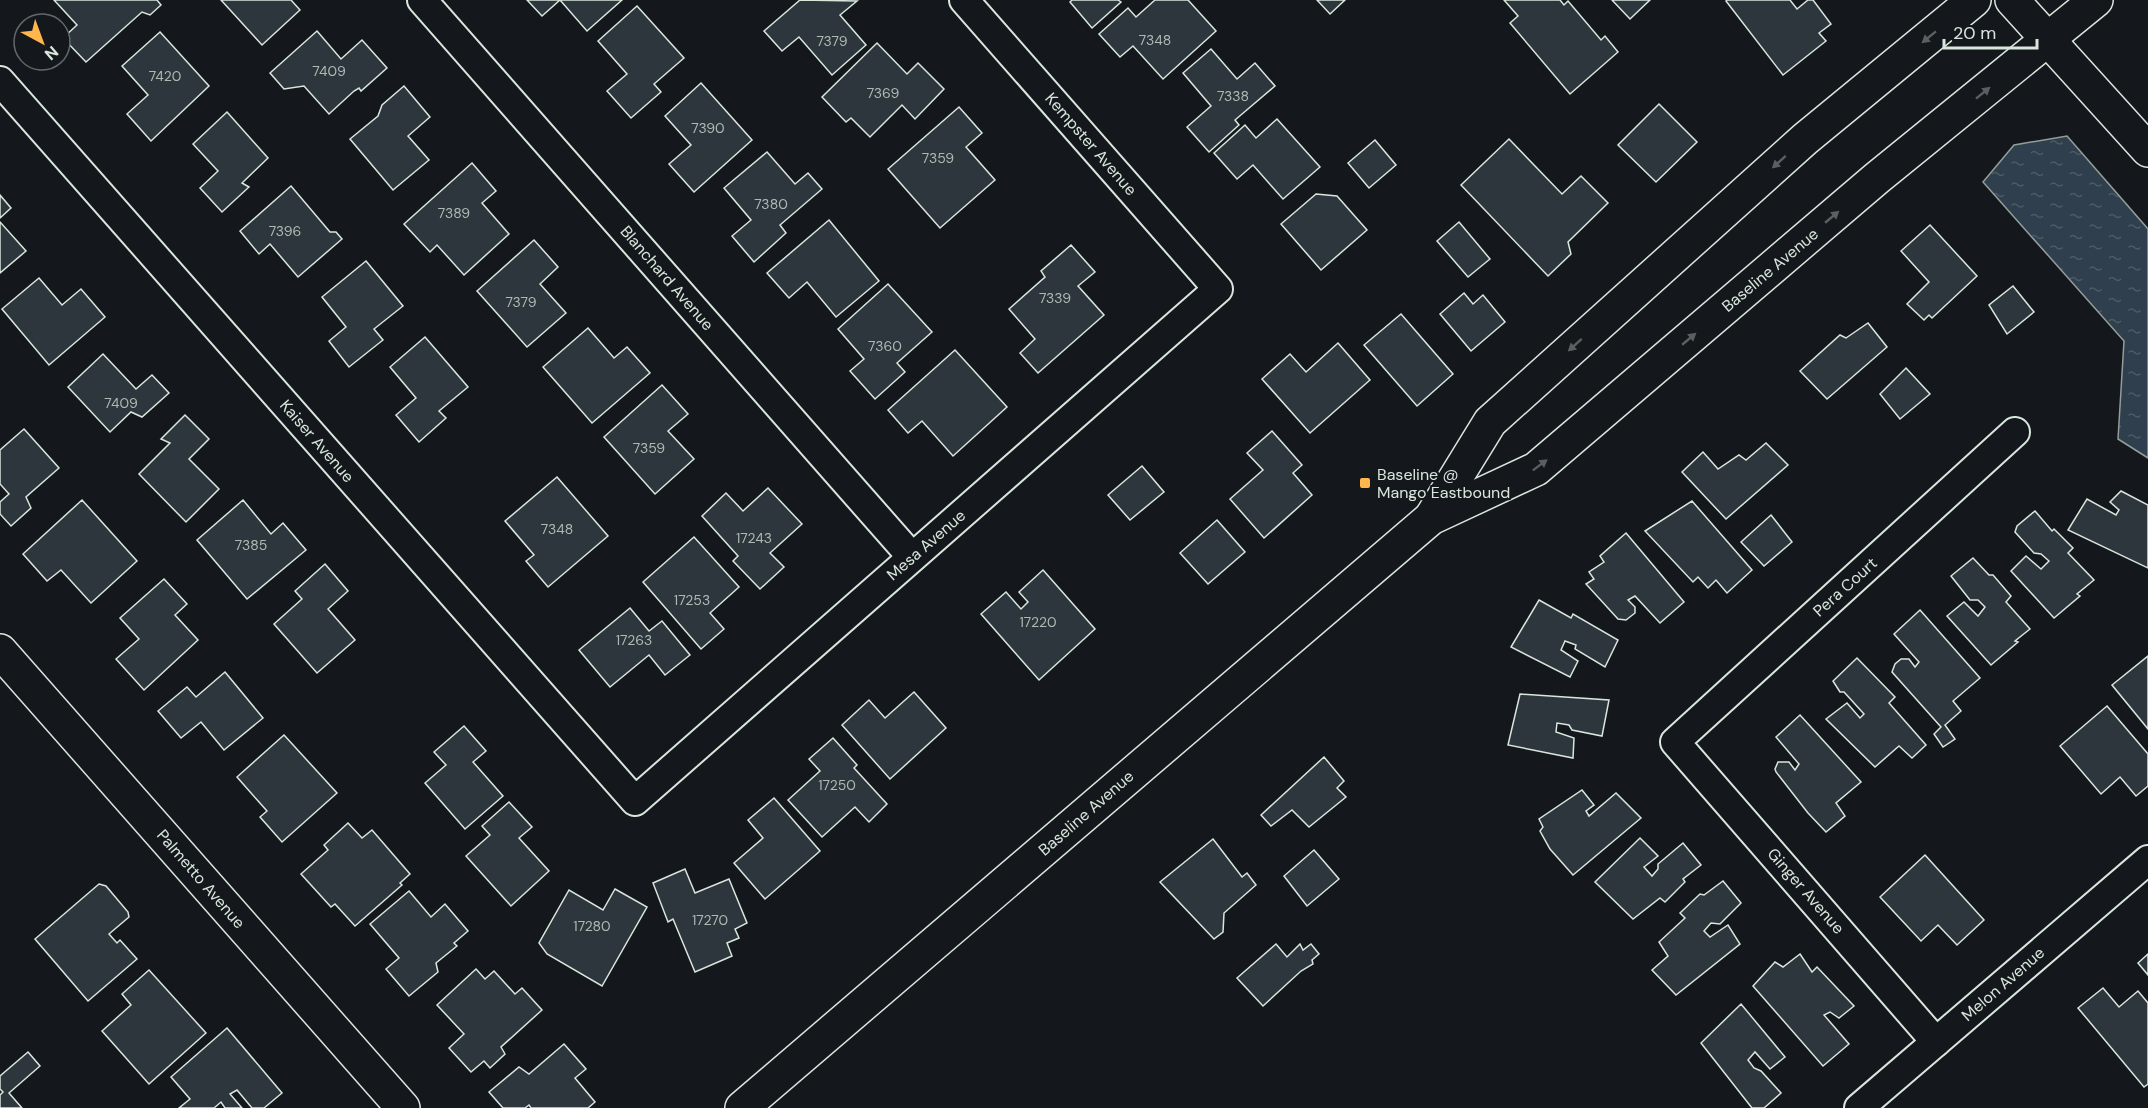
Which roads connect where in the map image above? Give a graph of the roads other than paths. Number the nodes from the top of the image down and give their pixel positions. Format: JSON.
{"nodes":[{"id":1,"x":422,"y":0,"type":"edge"},
{"id":2,"x":963,"y":0,"type":"edge"},
{"id":3,"x":1974,"y":0,"type":"edge"},
{"id":4,"x":2012,"y":0,"type":"edge"},
{"id":5,"x":2096,"y":0,"type":"edge"},
{"id":6,"x":2049,"y":40,"type":"junction"},
{"id":7,"x":0,"y":81,"type":"edge"},
{"id":8,"x":2148,"y":150,"type":"edge"},
{"id":9,"x":1218,"y":289,"type":"joint"},
{"id":10,"x":2015,"y":432,"type":"dead end"},
{"id":11,"x":1431,"y":518,"type":"junction"},
{"id":12,"x":912,"y":557,"type":"junction"},
{"id":13,"x":0,"y":651,"type":"edge"},
{"id":14,"x":1675,"y":742,"type":"joint"},
{"id":15,"x":635,"y":801,"type":"joint"},
{"id":16,"x":2148,"y":860,"type":"edge"},
{"id":17,"x":1936,"y":1042,"type":"junction"},
{"id":18,"x":403,"y":1108,"type":"edge"},
{"id":19,"x":742,"y":1108,"type":"edge"},
{"id":20,"x":1859,"y":1108,"type":"edge"}],
"edges":[{"from":1,"to":12,"type":"street","name":"Blanchard Avenue"},
{"from":2,"to":9,"type":"street","name":"Kempster Avenue"},
{"from":3,"to":11,"type":"main road","name":"Baseline Avenue","one_way":true},
{"from":4,"to":6,"type":"main road"},
{"from":5,"to":6,"type":"main road","name":"Baseline Avenue"},
{"from":6,"to":8,"type":"main road"},
{"from":11,"to":6,"type":"main road","name":"Baseline Avenue","one_way":true},
{"from":7,"to":15,"type":"street","name":"Kaiser Avenue"},
{"from":9,"to":12,"type":"street","name":"Mesa Avenue"},
{"from":10,"to":14,"type":"street","name":"Pera Court"},
{"from":11,"to":19,"type":"main road","name":"Baseline Avenue"},
{"from":12,"to":15,"type":"street","name":"Mesa Avenue"},
{"from":13,"to":18,"type":"main road","name":"Palmetto Avenue"},
{"from":14,"to":17,"type":"street","name":"Ginger Avenue"},
{"from":16,"to":17,"type":"street","name":"Melon Avenue"},
{"from":17,"to":20,"type":"street","name":"Melon Avenue"}]}
